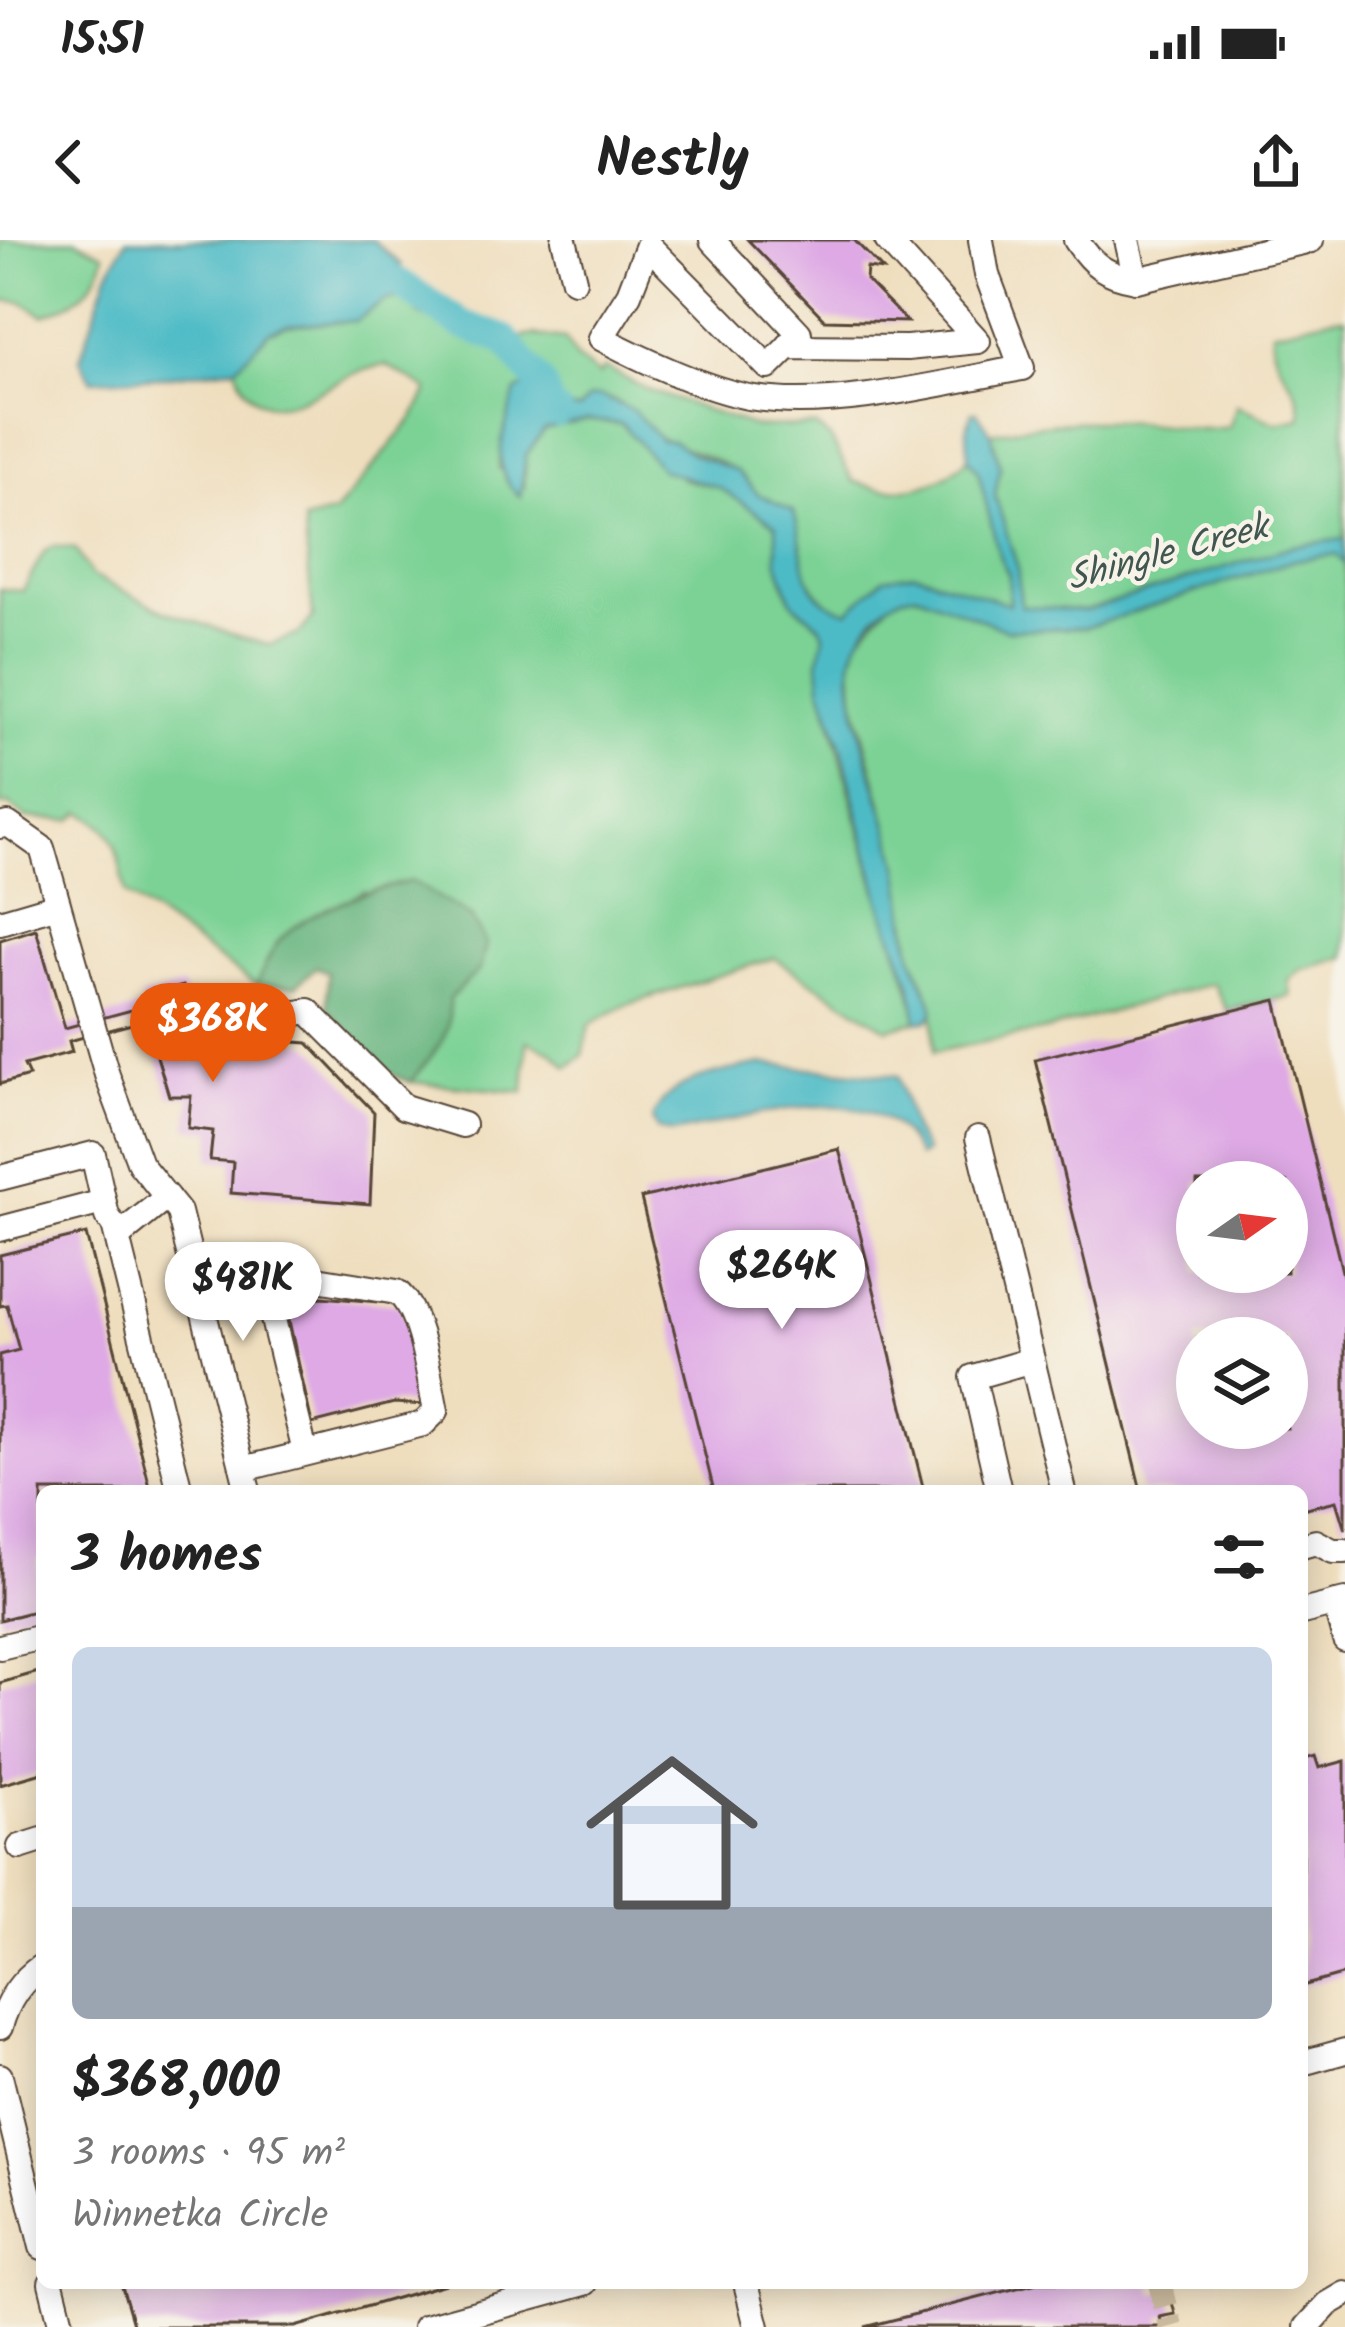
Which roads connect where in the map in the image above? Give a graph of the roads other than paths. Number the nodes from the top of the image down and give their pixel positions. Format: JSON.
{"nodes":[{"id":1,"x":712,"y":240,"type":"edge"},
{"id":2,"x":887,"y":240,"type":"edge"},
{"id":3,"x":981,"y":240,"type":"edge"},
{"id":4,"x":1076,"y":240,"type":"edge"},
{"id":5,"x":1127,"y":240,"type":"edge"},
{"id":6,"x":1311,"y":240,"type":"edge"},
{"id":7,"x":562,"y":241,"type":"edge"},
{"id":8,"x":645,"y":243,"type":"edge"},
{"id":9,"x":574,"y":280,"type":"dead end"},
{"id":10,"x":1136,"y":280,"type":"junction"},
{"id":11,"x":1007,"y":329,"type":"junction"},
{"id":12,"x":978,"y":341,"type":"junction"},
{"id":13,"x":788,"y":347,"type":"junction"},
{"id":14,"x":768,"y":367,"type":"junction"},
{"id":15,"x":794,"y":402,"type":"junction"},
{"id":16,"x":0,"y":826,"type":"edge"},
{"id":17,"x":58,"y":905,"type":"junction"},
{"id":18,"x":0,"y":922,"type":"edge"},
{"id":19,"x":264,"y":1019,"type":"dead end"},
{"id":20,"x":463,"y":1125,"type":"dead end"},
{"id":21,"x":978,"y":1138,"type":"dead end"},
{"id":22,"x":0,"y":1178,"type":"edge"},
{"id":23,"x":173,"y":1205,"type":"junction"},
{"id":24,"x":109,"y":1214,"type":"junction"},
{"id":25,"x":0,"y":1229,"type":"edge"},
{"id":26,"x":264,"y":1282,"type":"junction"},
{"id":27,"x":200,"y":1296,"type":"junction"},
{"id":28,"x":1032,"y":1360,"type":"junction"},
{"id":29,"x":305,"y":1453,"type":"junction"},
{"id":30,"x":245,"y":1480,"type":"edge"},
{"id":31,"x":178,"y":1485,"type":"edge"},
{"id":32,"x":998,"y":1485,"type":"edge"},
{"id":33,"x":1063,"y":1485,"type":"edge"},
{"id":34,"x":1308,"y":1545,"type":"edge"},
{"id":35,"x":1345,"y":1551,"type":"edge"},
{"id":36,"x":1340,"y":1602,"type":"edge"},
{"id":37,"x":1308,"y":1610,"type":"edge"},
{"id":38,"x":36,"y":1638,"type":"edge"},
{"id":39,"x":1345,"y":1640,"type":"edge"},
{"id":40,"x":0,"y":1647,"type":"edge"},
{"id":41,"x":36,"y":1971,"type":"edge"},
{"id":42,"x":0,"y":2026,"type":"edge"},
{"id":43,"x":1345,"y":2051,"type":"edge"},
{"id":44,"x":1308,"y":2061,"type":"edge"},
{"id":45,"x":0,"y":2076,"type":"edge"},
{"id":46,"x":35,"y":2185,"type":"edge"},
{"id":47,"x":52,"y":2289,"type":"edge"},
{"id":48,"x":563,"y":2289,"type":"edge"},
{"id":49,"x":748,"y":2289,"type":"edge"},
{"id":50,"x":1345,"y":2294,"type":"edge"},
{"id":51,"x":62,"y":2327,"type":"edge"},
{"id":52,"x":424,"y":2327,"type":"edge"},
{"id":53,"x":757,"y":2327,"type":"edge"},
{"id":54,"x":1306,"y":2327,"type":"edge"}],
"edges":[{"from":1,"to":13,"type":"street"},
{"from":2,"to":12,"type":"street"},
{"from":3,"to":11,"type":"street"},
{"from":4,"to":10,"type":"street"},
{"from":5,"to":10,"type":"street"},
{"from":6,"to":10,"type":"street"},
{"from":7,"to":9,"type":"street"},
{"from":8,"to":14,"type":"street"},
{"from":8,"to":15,"type":"street"},
{"from":11,"to":12,"type":"street"},
{"from":11,"to":15,"type":"street"},
{"from":12,"to":13,"type":"street"},
{"from":13,"to":14,"type":"street"},
{"from":14,"to":15,"type":"street"},
{"from":16,"to":17,"type":"street"},
{"from":17,"to":18,"type":"street"},
{"from":17,"to":23,"type":"street"},
{"from":19,"to":20,"type":"street"},
{"from":21,"to":28,"type":"street"},
{"from":22,"to":24,"type":"street"},
{"from":23,"to":24,"type":"street"},
{"from":23,"to":27,"type":"street"},
{"from":24,"to":25,"type":"street"},
{"from":24,"to":31,"type":"street"},
{"from":26,"to":27,"type":"street"},
{"from":26,"to":29,"type":"street"},
{"from":26,"to":29,"type":"street"},
{"from":27,"to":30,"type":"street"},
{"from":28,"to":32,"type":"street"},
{"from":28,"to":33,"type":"street"},
{"from":29,"to":30,"type":"street"},
{"from":34,"to":35,"type":"street"},
{"from":36,"to":37,"type":"street"},
{"from":36,"to":39,"type":"street"},
{"from":38,"to":40,"type":"street"},
{"from":41,"to":42,"type":"street"},
{"from":43,"to":44,"type":"street"},
{"from":45,"to":46,"type":"street"},
{"from":47,"to":51,"type":"street"},
{"from":48,"to":52,"type":"street"},
{"from":49,"to":53,"type":"street"},
{"from":50,"to":54,"type":"street"}]}
